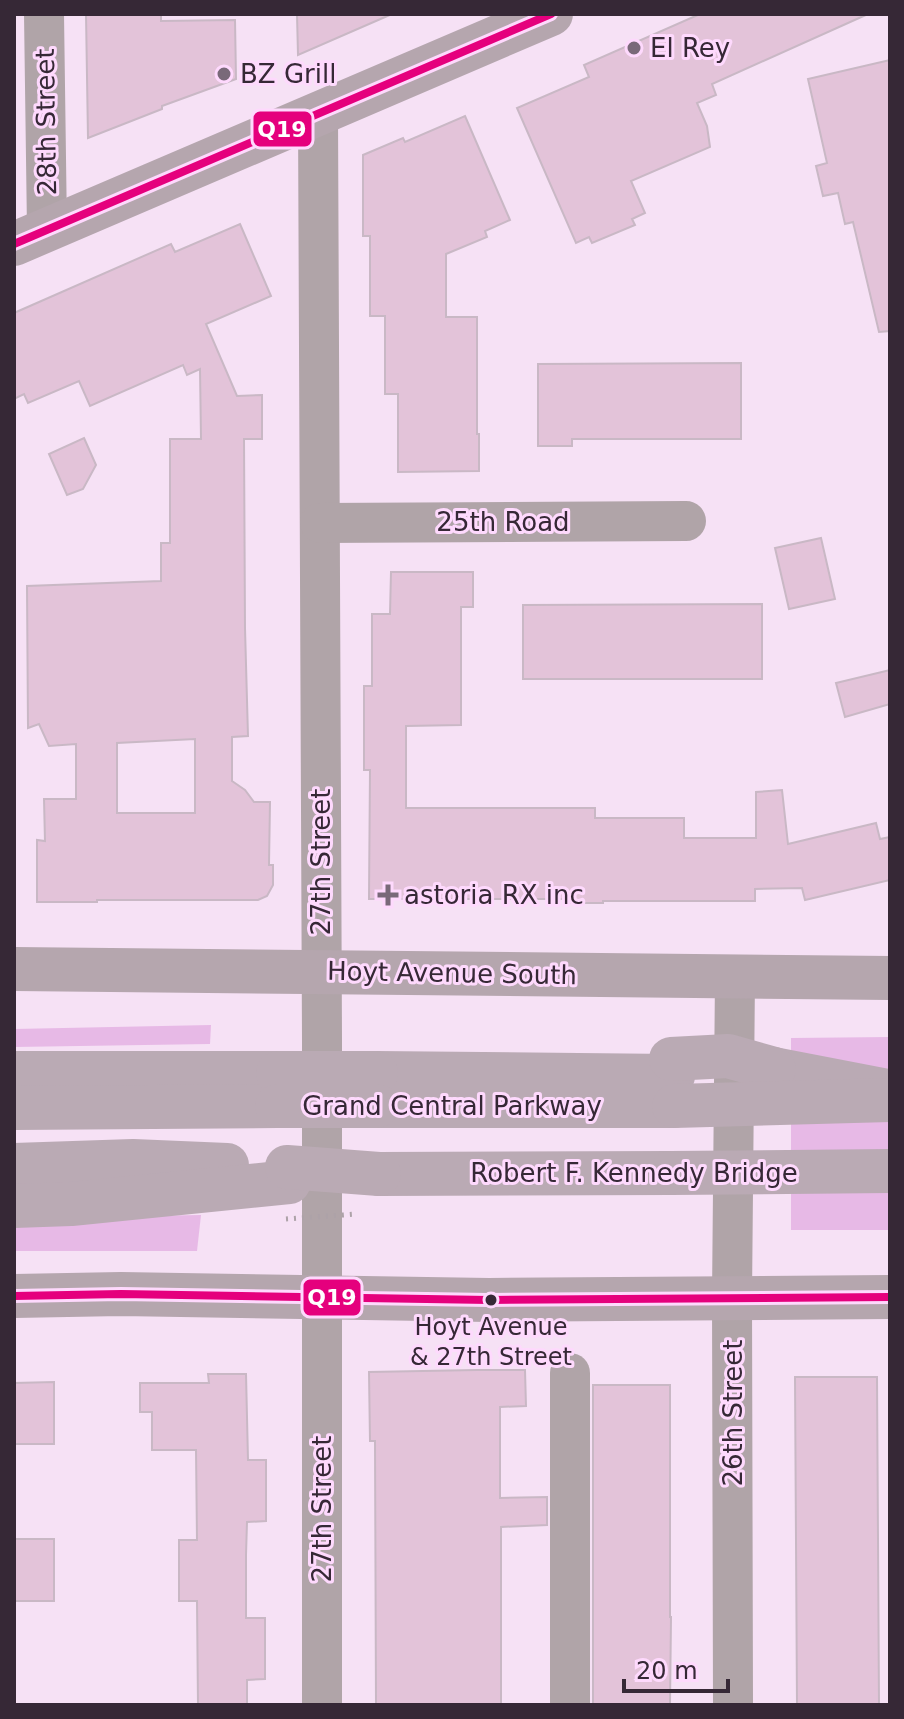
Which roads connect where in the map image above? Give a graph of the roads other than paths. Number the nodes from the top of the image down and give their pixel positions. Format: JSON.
{"nodes":[{"id":1,"x":44,"y":14,"type":"edge"},
{"id":2,"x":551,"y":14,"type":"edge"},
{"id":3,"x":318,"y":114,"type":"junction"},
{"id":4,"x":31,"y":237,"type":"edge"},
{"id":5,"x":686,"y":521,"type":"dead end"},
{"id":6,"x":320,"y":523,"type":"junction"},
{"id":7,"x":14,"y":969,"type":"edge"},
{"id":8,"x":321,"y":972,"type":"junction"},
{"id":9,"x":735,"y":977,"type":"junction"},
{"id":10,"x":890,"y":978,"type":"edge"},
{"id":11,"x":14,"y":1056,"type":"edge"},
{"id":12,"x":14,"y":1073,"type":"edge"},
{"id":13,"x":278,"y":1078,"type":"junction"},
{"id":14,"x":673,"y":1080,"type":"junction"},
{"id":15,"x":890,"y":1091,"type":"edge"},
{"id":16,"x":890,"y":1100,"type":"edge"},
{"id":17,"x":14,"y":1108,"type":"edge"},
{"id":18,"x":14,"y":1165,"type":"edge"},
{"id":19,"x":890,"y":1171,"type":"edge"},
{"id":20,"x":287,"y":1189,"type":"junction"},
{"id":21,"x":14,"y":1206,"type":"edge"},
{"id":22,"x":14,"y":1296,"type":"edge"},
{"id":23,"x":732,"y":1297,"type":"junction"},
{"id":24,"x":890,"y":1297,"type":"edge"},
{"id":25,"x":322,"y":1298,"type":"junction"},
{"id":26,"x":570,"y":1373,"type":"dead end"},
{"id":27,"x":322,"y":1705,"type":"edge"},
{"id":28,"x":570,"y":1705,"type":"edge"},
{"id":29,"x":733,"y":1705,"type":"edge"}],
"edges":[{"from":1,"to":4,"type":"street","name":"28th Street"},
{"from":2,"to":3,"type":"main road"},
{"from":3,"to":4,"type":"main road"},
{"from":3,"to":6,"type":"street","name":"27th Street"},
{"from":5,"to":6,"type":"street","name":"25th Road"},
{"from":6,"to":8,"type":"street","name":"27th Street"},
{"from":7,"to":8,"type":"main road","name":"Hoyt Avenue South"},
{"from":8,"to":9,"type":"main road","name":"Hoyt Avenue South"},
{"from":8,"to":25,"type":"street","name":"27th Street"},
{"from":9,"to":10,"type":"main road","name":"Hoyt Avenue South"},
{"from":9,"to":23,"type":"street","name":"26th Street"},
{"from":11,"to":13,"type":"highway"},
{"from":12,"to":13,"type":"highway"},
{"from":13,"to":14,"type":"highway","name":"Grand Central Parkway","bridge":true},
{"from":13,"to":17,"type":"highway","name":"Grand Central Parkway"},
{"from":14,"to":15,"type":"highway","bridge":true},
{"from":14,"to":16,"type":"highway","name":"Grand Central Parkway","bridge":true},
{"from":18,"to":20,"type":"highway"},
{"from":19,"to":20,"type":"highway","name":"Robert F. Kennedy Bridge","bridge":true},
{"from":20,"to":21,"type":"highway"},
{"from":22,"to":25,"type":"main road"},
{"from":23,"to":24,"type":"main road"},
{"from":23,"to":25,"type":"main road"},
{"from":23,"to":29,"type":"street","name":"26th Street"},
{"from":25,"to":27,"type":"street","name":"27th Street"},
{"from":26,"to":28,"type":"street"}]}
